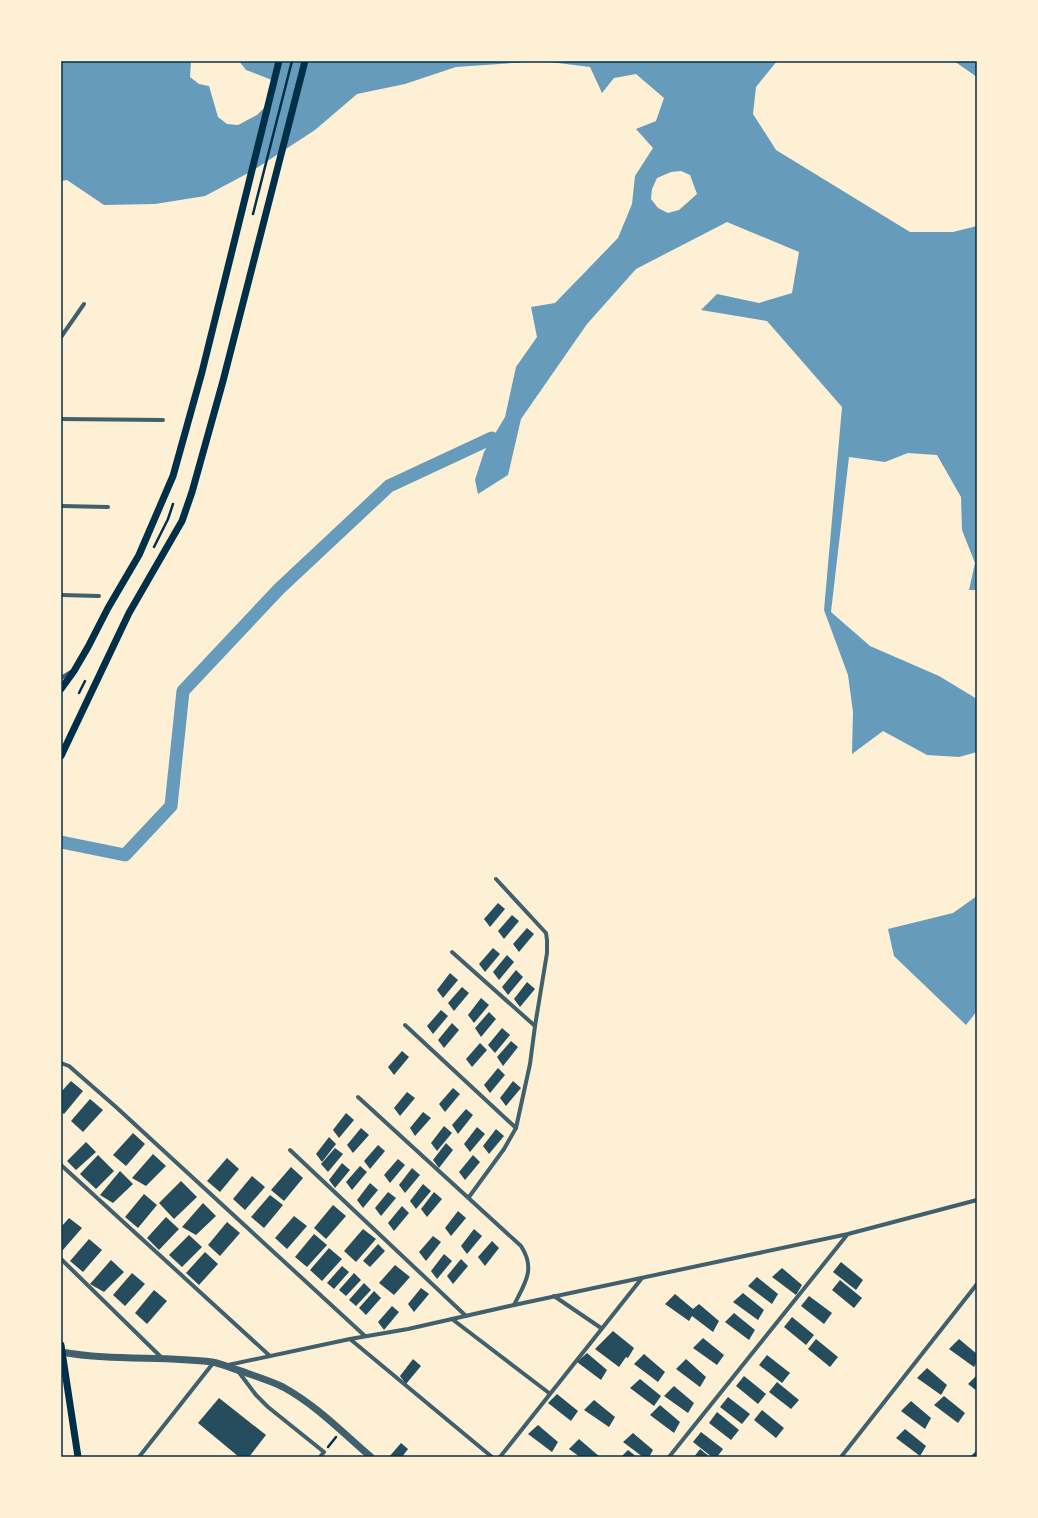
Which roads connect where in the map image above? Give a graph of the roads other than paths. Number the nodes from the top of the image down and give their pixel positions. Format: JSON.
{"nodes":[{"id":1,"x":279,"y":61,"type":"edge"},
{"id":2,"x":305,"y":61,"type":"edge"},
{"id":3,"x":84,"y":304,"type":"dead end"},
{"id":4,"x":61,"y":338,"type":"edge"},
{"id":5,"x":61,"y":419,"type":"edge"},
{"id":6,"x":163,"y":420,"type":"dead end"},
{"id":7,"x":61,"y":506,"type":"edge"},
{"id":8,"x":108,"y":507,"type":"dead end"},
{"id":9,"x":61,"y":595,"type":"edge"},
{"id":10,"x":99,"y":596,"type":"dead end"},
{"id":11,"x":74,"y":671,"type":"junction"},
{"id":12,"x":61,"y":678,"type":"edge"},
{"id":13,"x":61,"y":689,"type":"edge"},
{"id":14,"x":61,"y":756,"type":"edge"},
{"id":15,"x":496,"y":879,"type":"dead end"},
{"id":16,"x":452,"y":952,"type":"dead end"},
{"id":17,"x":405,"y":1025,"type":"dead end"},
{"id":18,"x":535,"y":1026,"type":"junction"},
{"id":19,"x":61,"y":1063,"type":"edge"},
{"id":20,"x":358,"y":1097,"type":"dead end"},
{"id":21,"x":516,"y":1128,"type":"junction"},
{"id":22,"x":290,"y":1150,"type":"dead end"},
{"id":23,"x":61,"y":1165,"type":"edge"},
{"id":24,"x":469,"y":1197,"type":"junction"},
{"id":25,"x":977,"y":1200,"type":"edge"},
{"id":26,"x":848,"y":1234,"type":"junction"},
{"id":27,"x":61,"y":1259,"type":"edge"},
{"id":28,"x":642,"y":1278,"type":"junction"},
{"id":29,"x":977,"y":1284,"type":"edge"},
{"id":30,"x":554,"y":1296,"type":"junction"},
{"id":31,"x":514,"y":1305,"type":"junction"},
{"id":32,"x":466,"y":1316,"type":"junction"},
{"id":33,"x":452,"y":1319,"type":"junction"},
{"id":34,"x":601,"y":1328,"type":"junction"},
{"id":35,"x":365,"y":1336,"type":"junction"},
{"id":36,"x":350,"y":1339,"type":"junction"},
{"id":37,"x":61,"y":1345,"type":"edge"},
{"id":38,"x":62,"y":1353,"type":"edge"},
{"id":39,"x":270,"y":1356,"type":"junction"},
{"id":40,"x":162,"y":1358,"type":"junction"},
{"id":41,"x":214,"y":1362,"type":"junction"},
{"id":42,"x":226,"y":1366,"type":"junction"},
{"id":43,"x":238,"y":1370,"type":"junction"},
{"id":44,"x":549,"y":1393,"type":"junction"},
{"id":45,"x":78,"y":1457,"type":"edge"},
{"id":46,"x":138,"y":1457,"type":"edge"},
{"id":47,"x":320,"y":1457,"type":"edge"},
{"id":48,"x":371,"y":1457,"type":"edge"},
{"id":49,"x":492,"y":1457,"type":"edge"},
{"id":50,"x":500,"y":1457,"type":"edge"},
{"id":51,"x":669,"y":1457,"type":"edge"},
{"id":52,"x":842,"y":1457,"type":"edge"}],
"edges":[{"from":1,"to":11,"type":"main road"},
{"from":2,"to":14,"type":"main road"},
{"from":3,"to":4,"type":"street"},
{"from":5,"to":6,"type":"street"},
{"from":7,"to":8,"type":"street"},
{"from":9,"to":10,"type":"street"},
{"from":11,"to":12,"type":"street"},
{"from":11,"to":13,"type":"main road"},
{"from":15,"to":18,"type":"street"},
{"from":16,"to":18,"type":"street"},
{"from":17,"to":21,"type":"street"},
{"from":18,"to":21,"type":"street"},
{"from":19,"to":35,"type":"street"},
{"from":20,"to":24,"type":"street"},
{"from":21,"to":24,"type":"street"},
{"from":22,"to":32,"type":"street"},
{"from":23,"to":39,"type":"street"},
{"from":24,"to":31,"type":"street"},
{"from":25,"to":26,"type":"street"},
{"from":26,"to":28,"type":"street"},
{"from":26,"to":51,"type":"street"},
{"from":27,"to":40,"type":"street"},
{"from":28,"to":30,"type":"street"},
{"from":28,"to":34,"type":"street"},
{"from":29,"to":52,"type":"street"},
{"from":30,"to":31,"type":"street"},
{"from":30,"to":34,"type":"street"},
{"from":31,"to":32,"type":"street"},
{"from":32,"to":33,"type":"street"},
{"from":33,"to":35,"type":"street"},
{"from":33,"to":44,"type":"street"},
{"from":34,"to":44,"type":"street"},
{"from":35,"to":36,"type":"street"},
{"from":36,"to":39,"type":"street"},
{"from":36,"to":49,"type":"street"},
{"from":37,"to":38,"type":"main road"},
{"from":38,"to":40,"type":"street"},
{"from":38,"to":45,"type":"main road"},
{"from":39,"to":42,"type":"street"},
{"from":40,"to":41,"type":"street"},
{"from":41,"to":42,"type":"street"},
{"from":41,"to":46,"type":"street"},
{"from":42,"to":43,"type":"street"},
{"from":43,"to":47,"type":"street"},
{"from":43,"to":48,"type":"street"},
{"from":44,"to":50,"type":"street"}]}
